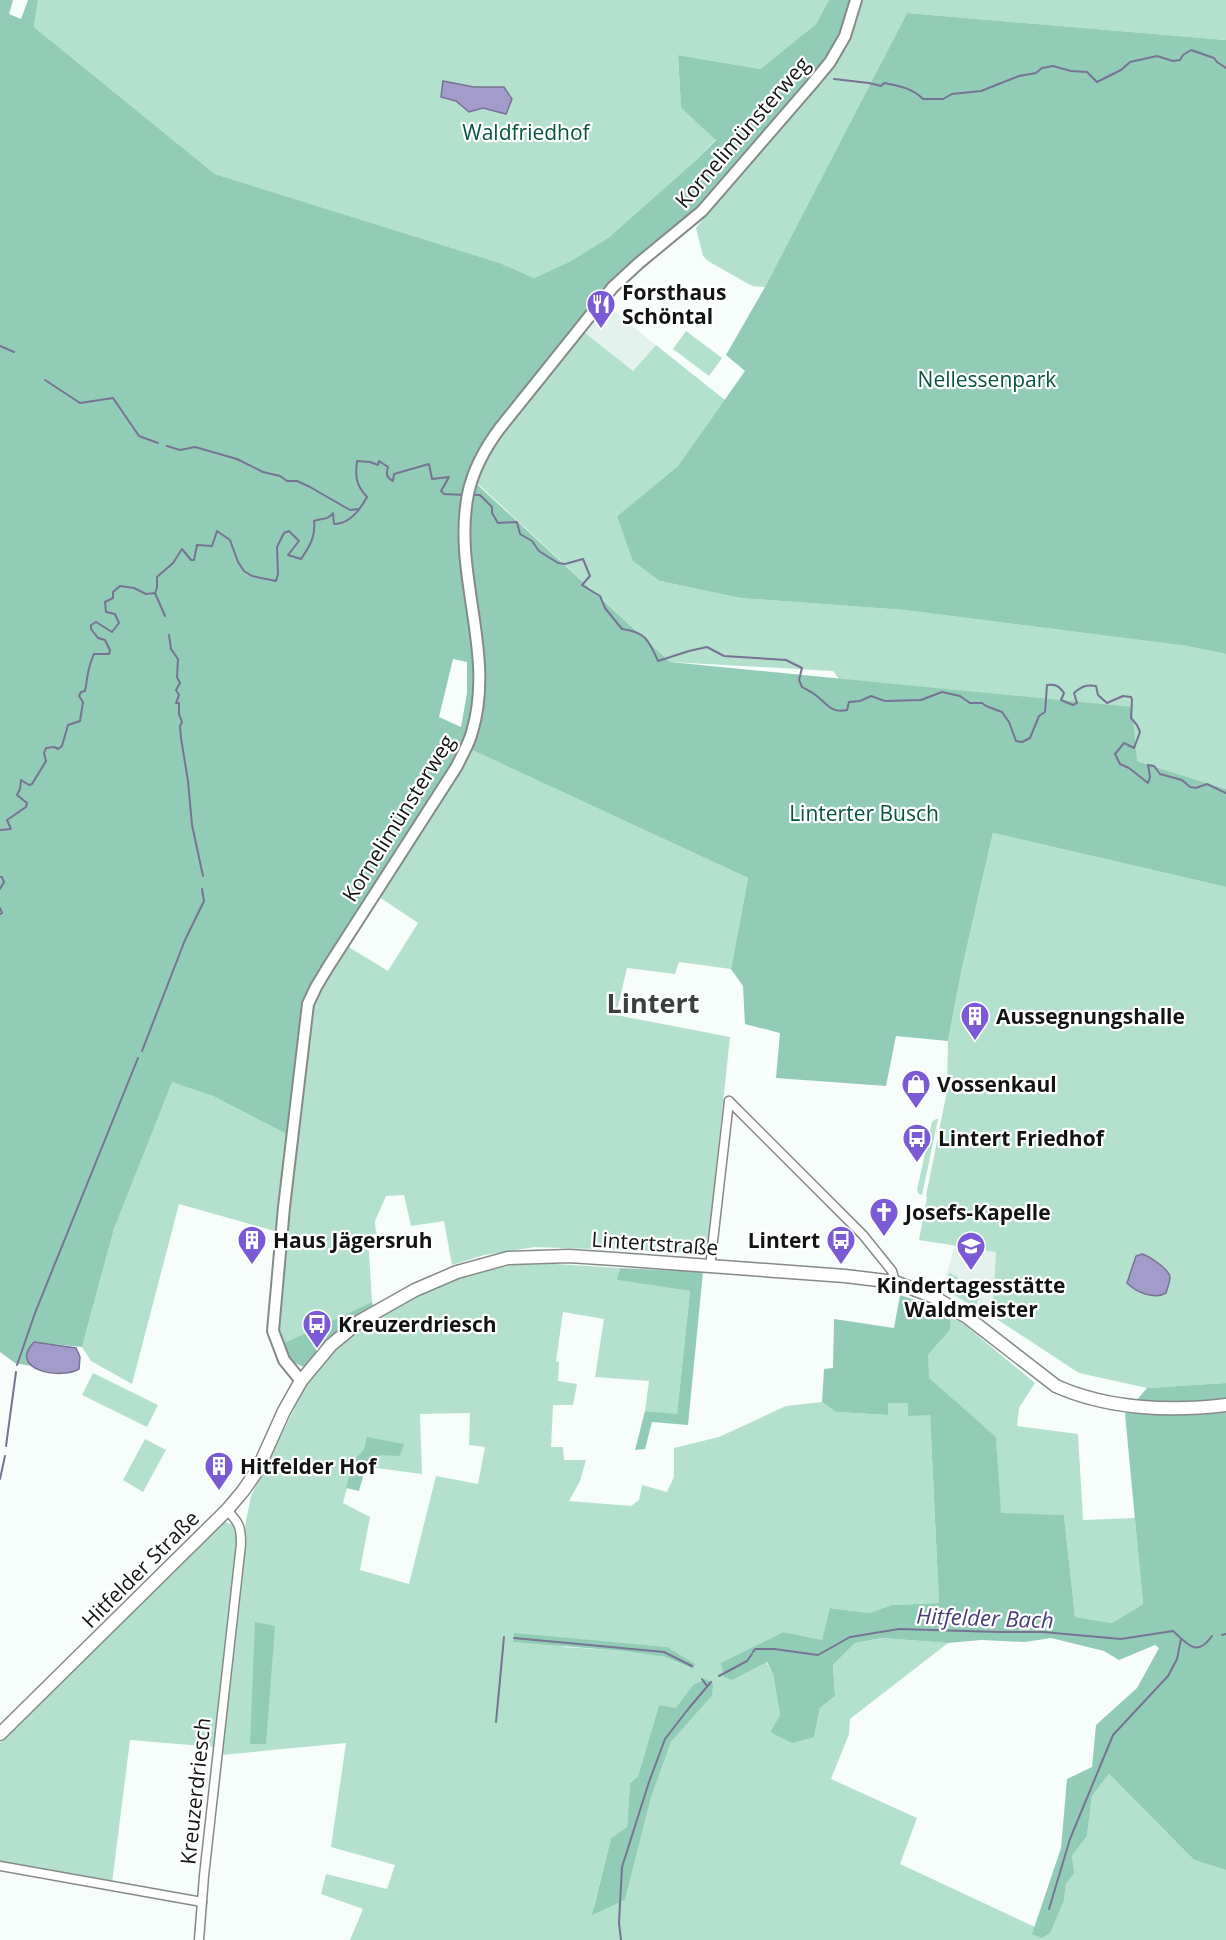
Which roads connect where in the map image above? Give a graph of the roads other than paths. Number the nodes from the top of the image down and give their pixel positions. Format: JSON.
{"nodes":[{"id":1,"x":856,"y":0,"type":"edge"},
{"id":2,"x":710,"y":1267,"type":"junction"},
{"id":3,"x":895,"y":1282,"type":"junction"},
{"id":4,"x":301,"y":1381,"type":"junction"},
{"id":5,"x":1226,"y":1405,"type":"edge"},
{"id":6,"x":227,"y":1510,"type":"junction"},
{"id":7,"x":0,"y":1734,"type":"edge"},
{"id":8,"x":0,"y":1866,"type":"edge"},
{"id":9,"x":202,"y":1902,"type":"junction"},
{"id":10,"x":199,"y":1940,"type":"edge"}],
"edges":[{"from":1,"to":4,"type":"street","name":"Kornelimünsterweg"},
{"from":2,"to":3,"type":"main road","name":"Lintertstraße"},
{"from":2,"to":3,"type":"street"},
{"from":2,"to":4,"type":"main road","name":"Lintertstraße"},
{"from":3,"to":5,"type":"main road","name":"Lintertstraße"},
{"from":4,"to":6,"type":"main road","name":"Hitfelder Straße"},
{"from":6,"to":7,"type":"main road","name":"Hitfelder Straße"},
{"from":6,"to":9,"type":"street","name":"Kreuzerdriesch"},
{"from":8,"to":9,"type":"street"},
{"from":9,"to":10,"type":"street","name":"Kreuzerdriesch"}]}
